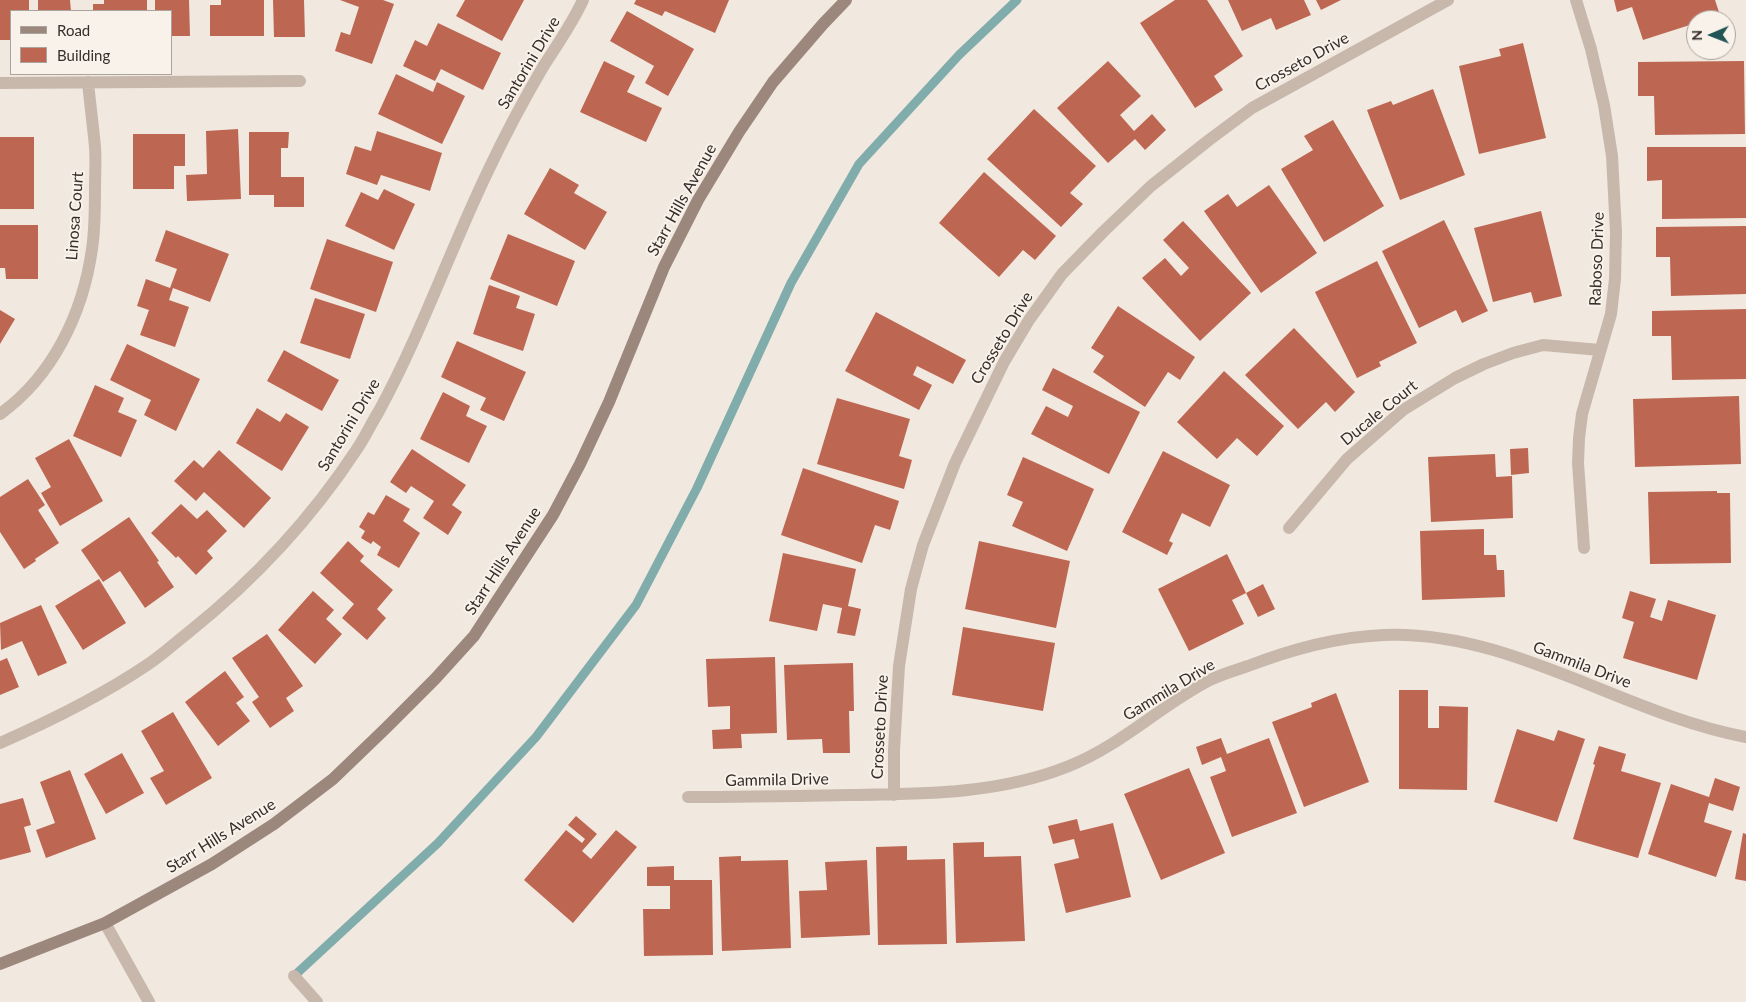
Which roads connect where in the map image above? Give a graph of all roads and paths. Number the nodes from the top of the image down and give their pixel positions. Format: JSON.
{"nodes":[{"id":1,"x":583,"y":0,"type":"edge"},
{"id":2,"x":846,"y":0,"type":"edge"},
{"id":3,"x":1448,"y":0,"type":"edge"},
{"id":4,"x":1576,"y":0,"type":"edge"},
{"id":5,"x":300,"y":81,"type":"dead end"},
{"id":6,"x":88,"y":82,"type":"junction"},
{"id":7,"x":0,"y":83,"type":"edge"},
{"id":8,"x":1600,"y":350,"type":"junction"},
{"id":9,"x":0,"y":414,"type":"edge"},
{"id":10,"x":1289,"y":528,"type":"dead end"},
{"id":11,"x":1584,"y":548,"type":"dead end"},
{"id":12,"x":1746,"y":737,"type":"edge"},
{"id":13,"x":0,"y":743,"type":"edge"},
{"id":14,"x":894,"y":795,"type":"junction"},
{"id":15,"x":688,"y":798,"type":"dead end"},
{"id":16,"x":104,"y":923,"type":"junction"},
{"id":17,"x":0,"y":964,"type":"edge"},
{"id":18,"x":294,"y":976,"type":"dead end"},
{"id":19,"x":149,"y":1002,"type":"edge"},
{"id":20,"x":318,"y":1002,"type":"edge"}],
"edges":[{"from":1,"to":13,"type":"street","name":"Santorini Drive"},
{"from":2,"to":16,"type":"street","name":"Starr Hills Avenue"},
{"from":3,"to":14,"type":"street","name":"Crosseto Drive"},
{"from":4,"to":8,"type":"street","name":"Raboso Drive"},
{"from":5,"to":6,"type":"street"},
{"from":6,"to":7,"type":"street"},
{"from":6,"to":9,"type":"street","name":"Linosa Court"},
{"from":8,"to":10,"type":"street","name":"Ducale Court"},
{"from":8,"to":11,"type":"street","name":"Raboso Drive"},
{"from":12,"to":14,"type":"street","name":"Gammila Drive"},
{"from":14,"to":15,"type":"street","name":"Gammila Drive"},
{"from":16,"to":17,"type":"street","name":"Starr Hills Avenue"},
{"from":16,"to":19,"type":"street"},
{"from":18,"to":20,"type":"street"}]}
